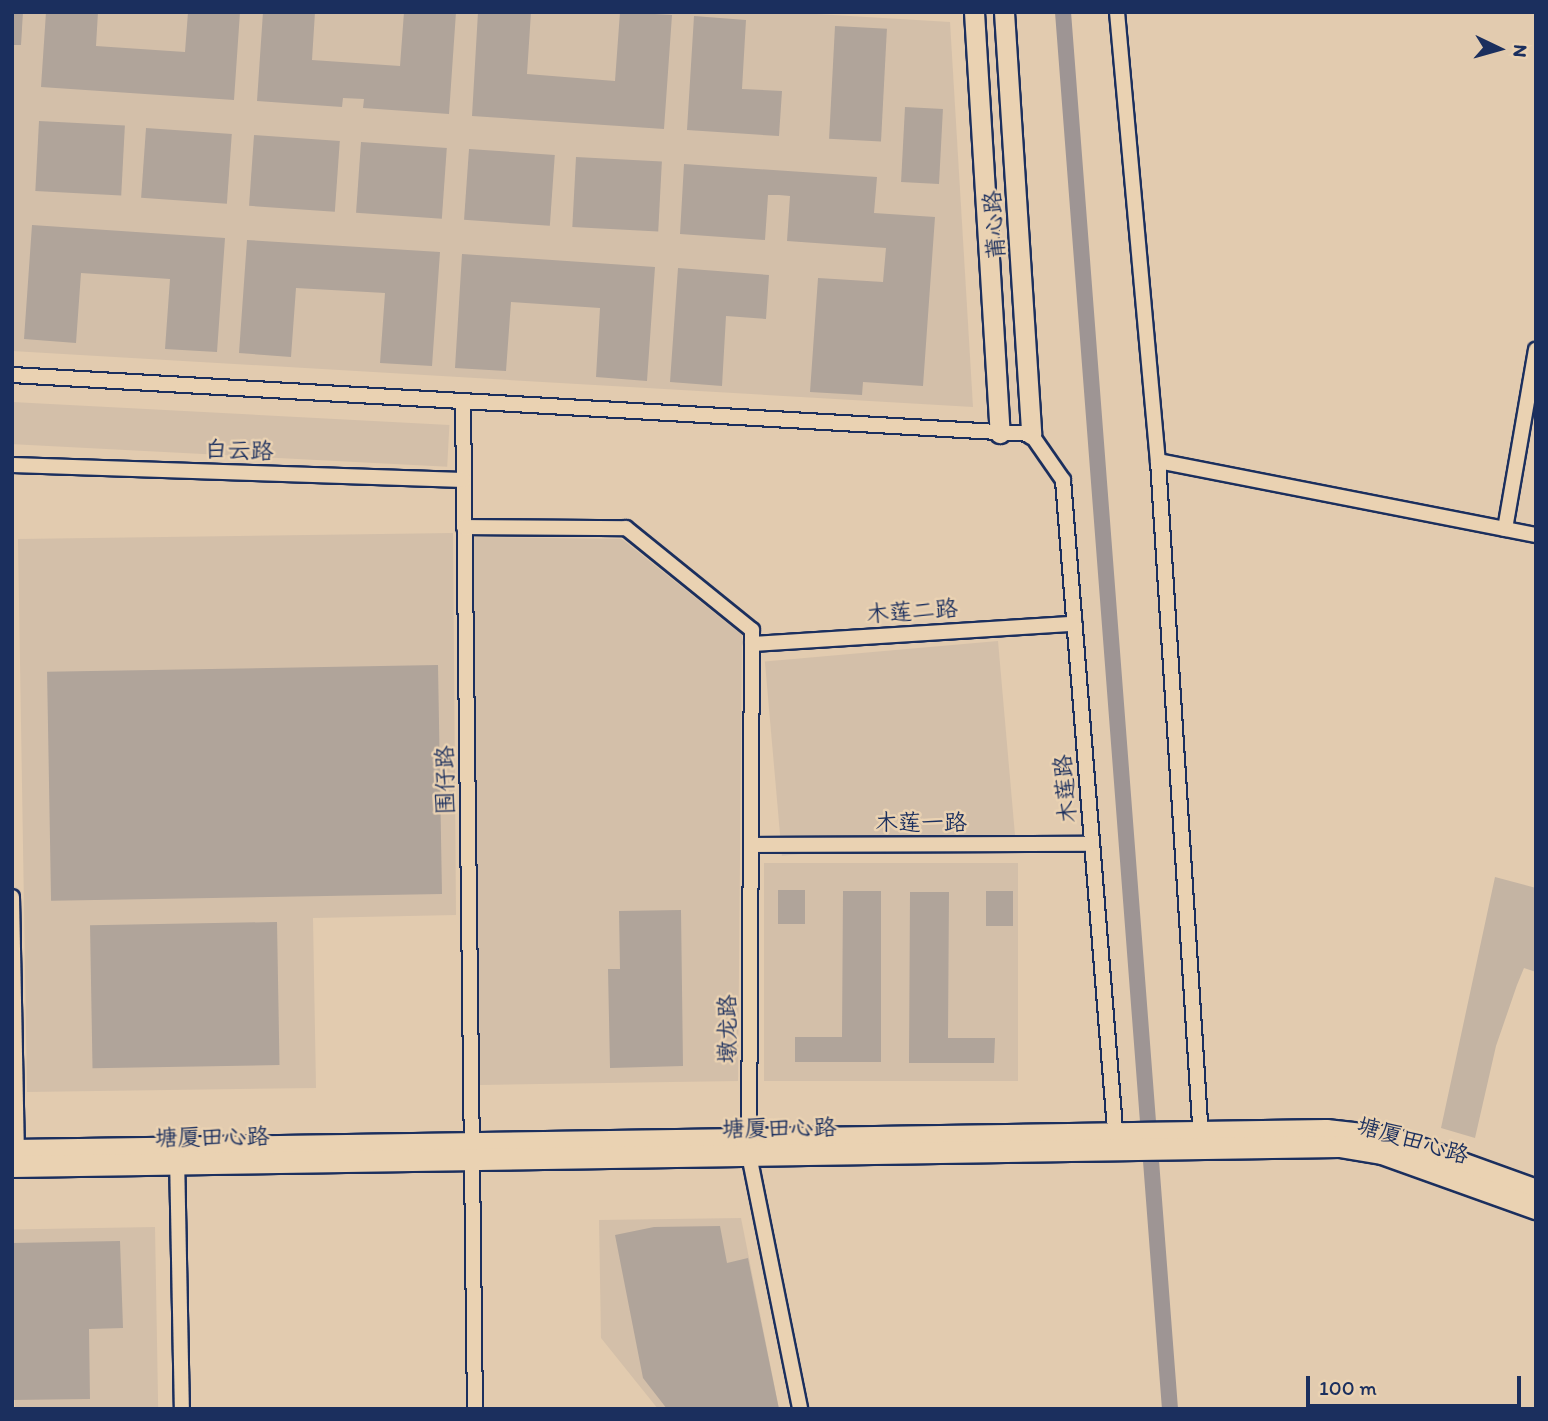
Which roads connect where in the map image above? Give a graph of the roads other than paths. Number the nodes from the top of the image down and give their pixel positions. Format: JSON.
{"nodes":[{"id":1,"x":974,"y":12,"type":"edge"},
{"id":2,"x":1004,"y":12,"type":"edge"},
{"id":3,"x":1117,"y":12,"type":"edge"},
{"id":4,"x":1536,"y":350,"type":"edge"},
{"id":5,"x":12,"y":374,"type":"edge"},
{"id":6,"x":463,"y":401,"type":"junction"},
{"id":7,"x":1000,"y":433,"type":"junction"},
{"id":8,"x":1031,"y":434,"type":"junction"},
{"id":9,"x":1158,"y":461,"type":"junction"},
{"id":10,"x":12,"y":465,"type":"edge"},
{"id":11,"x":464,"y":480,"type":"junction"},
{"id":12,"x":464,"y":527,"type":"junction"},
{"id":13,"x":1504,"y":528,"type":"junction"},
{"id":14,"x":1536,"y":535,"type":"edge"},
{"id":15,"x":1074,"y":624,"type":"junction"},
{"id":16,"x":752,"y":644,"type":"junction"},
{"id":17,"x":1092,"y":844,"type":"junction"},
{"id":18,"x":751,"y":845,"type":"junction"},
{"id":19,"x":12,"y":897,"type":"edge"},
{"id":20,"x":1190,"y":1140,"type":"junction"},
{"id":21,"x":1116,"y":1141,"type":"junction"},
{"id":22,"x":749,"y":1146,"type":"junction"},
{"id":23,"x":472,"y":1150,"type":"junction"},
{"id":24,"x":177,"y":1155,"type":"junction"},
{"id":25,"x":15,"y":1158,"type":"edge"},
{"id":26,"x":1536,"y":1190,"type":"edge"},
{"id":27,"x":1536,"y":1208,"type":"edge"},
{"id":28,"x":182,"y":1409,"type":"edge"},
{"id":29,"x":475,"y":1409,"type":"edge"},
{"id":30,"x":800,"y":1409,"type":"edge"}],
"edges":[{"from":1,"to":7,"type":"street","name":"莆心路"},
{"from":2,"to":8,"type":"street","name":"莆心路"},
{"from":3,"to":9,"type":"street"},
{"from":4,"to":13,"type":"street"},
{"from":5,"to":6,"type":"street"},
{"from":6,"to":7,"type":"street"},
{"from":6,"to":11,"type":"street","name":"围仔路"},
{"from":7,"to":8,"type":"street"},
{"from":8,"to":15,"type":"street","name":"木莲路"},
{"from":9,"to":13,"type":"street"},
{"from":9,"to":20,"type":"street"},
{"from":10,"to":11,"type":"street","name":"白云路"},
{"from":11,"to":12,"type":"street","name":"围仔路"},
{"from":12,"to":16,"type":"street"},
{"from":12,"to":23,"type":"street","name":"围仔路"},
{"from":13,"to":14,"type":"street"},
{"from":15,"to":16,"type":"street","name":"木莲二路"},
{"from":15,"to":17,"type":"street","name":"木莲路"},
{"from":16,"to":18,"type":"street","name":"墩龙路"},
{"from":17,"to":18,"type":"street","name":"木莲一路"},
{"from":17,"to":21,"type":"street","name":"木莲路"},
{"from":18,"to":22,"type":"street","name":"墩龙路"},
{"from":19,"to":25,"type":"street"},
{"from":20,"to":21,"type":"main road","name":"塘厦田心路"},
{"from":20,"to":26,"type":"main road","name":"塘厦田心路"},
{"from":20,"to":27,"type":"main road","name":"塘厦田心路"},
{"from":21,"to":22,"type":"main road","name":"塘厦田心路"},
{"from":22,"to":23,"type":"main road","name":"塘厦田心路"},
{"from":22,"to":30,"type":"street","name":"墩龙路"},
{"from":23,"to":24,"type":"main road","name":"塘厦田心路"},
{"from":23,"to":29,"type":"street","name":"围仔路"},
{"from":24,"to":25,"type":"main road","name":"塘厦田心路"},
{"from":24,"to":28,"type":"street"}]}
